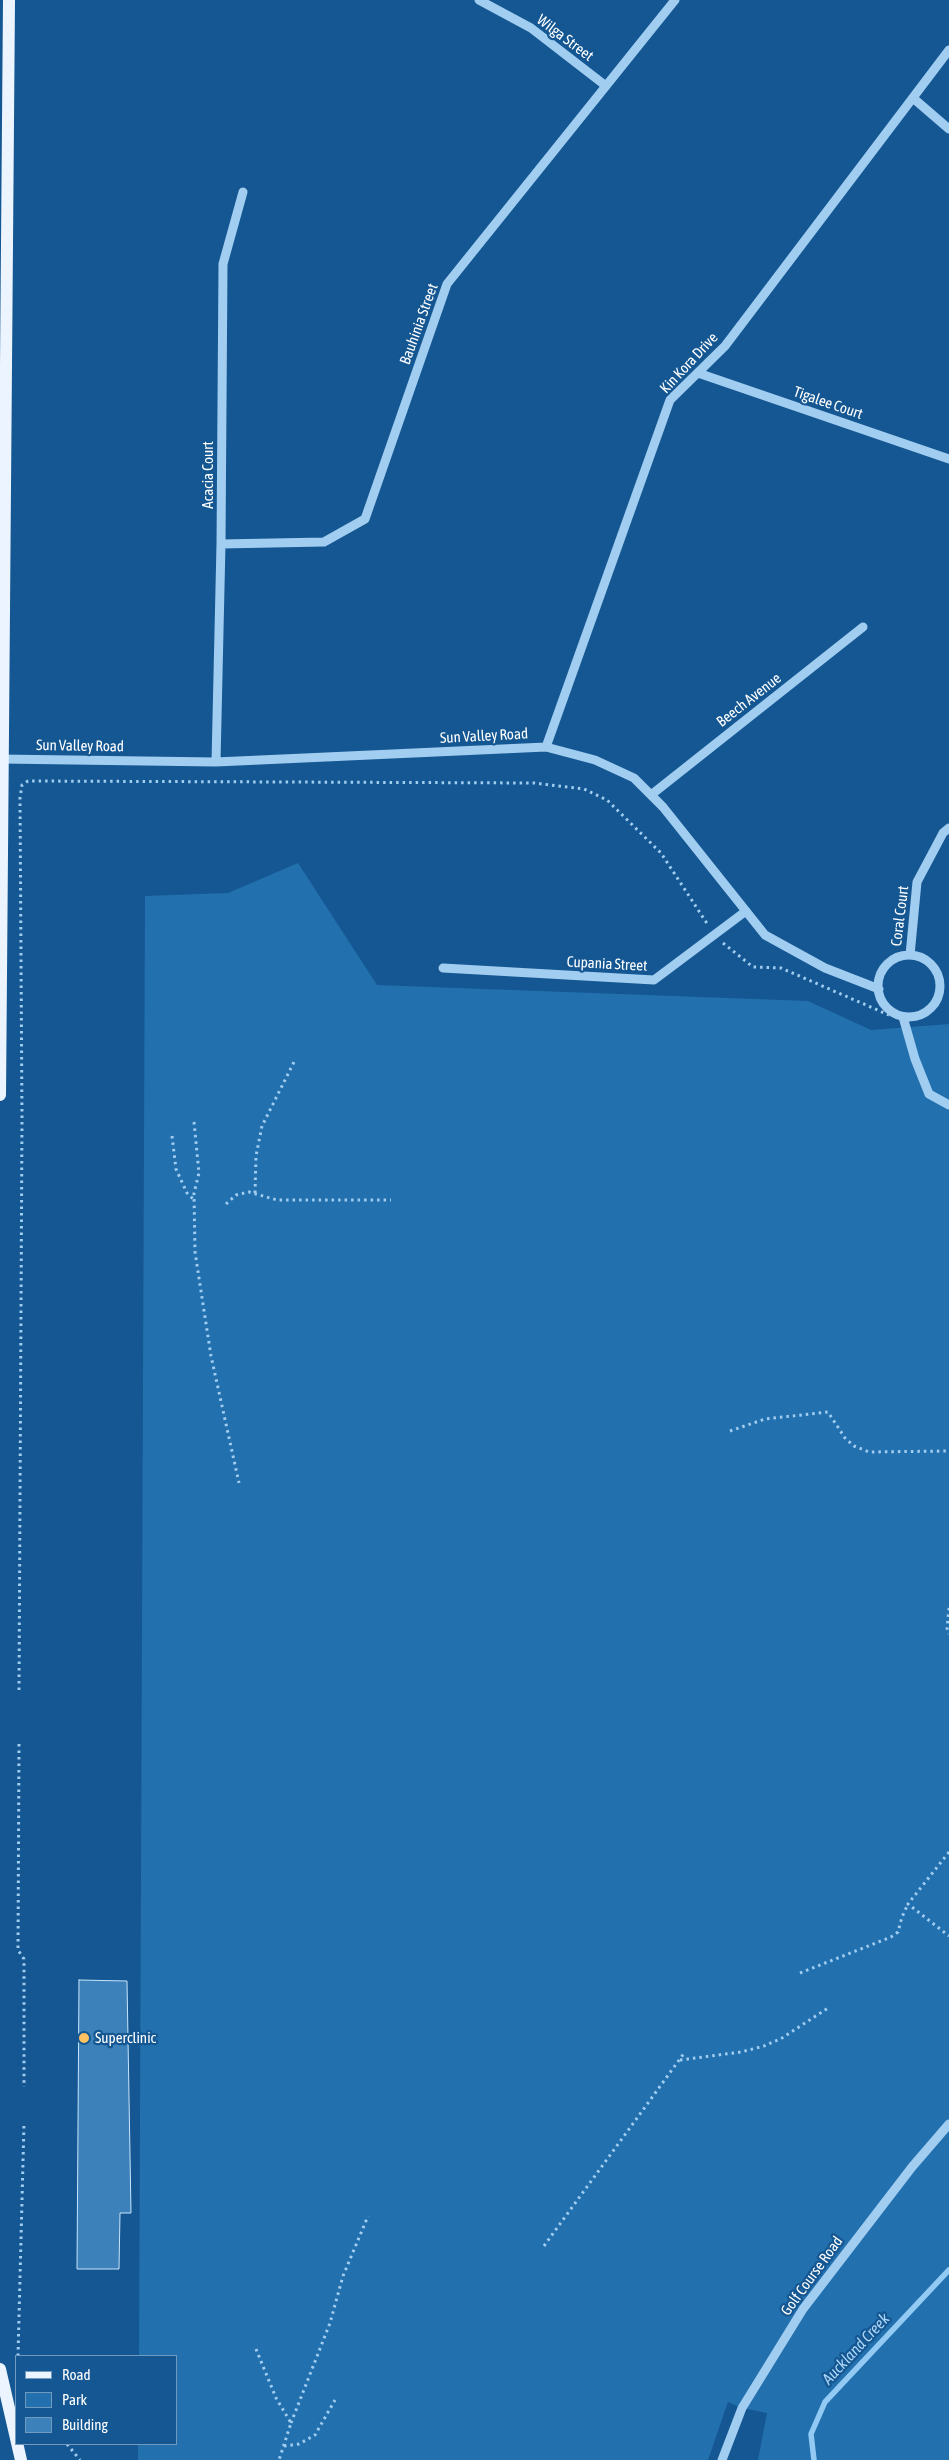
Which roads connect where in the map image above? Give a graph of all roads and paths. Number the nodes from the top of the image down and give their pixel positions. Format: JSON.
{"nodes":[{"id":1,"x":9,"y":0,"type":"edge"},
{"id":2,"x":479,"y":0,"type":"edge"},
{"id":3,"x":676,"y":0,"type":"edge"},
{"id":4,"x":949,"y":50,"type":"edge"},
{"id":5,"x":606,"y":86,"type":"junction"},
{"id":6,"x":913,"y":98,"type":"junction"},
{"id":7,"x":949,"y":129,"type":"edge"},
{"id":8,"x":243,"y":192,"type":"dead end"},
{"id":9,"x":698,"y":373,"type":"junction"},
{"id":10,"x":949,"y":459,"type":"edge"},
{"id":11,"x":221,"y":544,"type":"junction"},
{"id":12,"x":863,"y":627,"type":"dead end"},
{"id":13,"x":546,"y":747,"type":"junction"},
{"id":14,"x":1,"y":759,"type":"edge"},
{"id":15,"x":216,"y":762,"type":"junction"},
{"id":16,"x":651,"y":795,"type":"junction"},
{"id":17,"x":949,"y":828,"type":"edge"},
{"id":18,"x":746,"y":911,"type":"junction"},
{"id":19,"x":715,"y":936,"type":"junction"},
{"id":20,"x":910,"y":955,"type":"junction"},
{"id":21,"x":443,"y":968,"type":"dead end"},
{"id":22,"x":944,"y":980,"type":"edge"},
{"id":23,"x":879,"y":989,"type":"junction"},
{"id":24,"x":889,"y":1015,"type":"dead end"},
{"id":25,"x":903,"y":1017,"type":"junction"},
{"id":26,"x":294,"y":1062,"type":"dead end"},
{"id":27,"x":0,"y":1095,"type":"edge"},
{"id":28,"x":949,"y":1105,"type":"edge"},
{"id":29,"x":194,"y":1122,"type":"dead end"},
{"id":30,"x":172,"y":1136,"type":"dead end"},
{"id":31,"x":255,"y":1193,"type":"junction"},
{"id":32,"x":194,"y":1199,"type":"junction"},
{"id":33,"x":391,"y":1200,"type":"dead end"},
{"id":34,"x":226,"y":1204,"type":"dead end"},
{"id":35,"x":730,"y":1430,"type":"dead end"},
{"id":36,"x":949,"y":1451,"type":"edge"},
{"id":37,"x":239,"y":1483,"type":"dead end"},
{"id":38,"x":949,"y":1608,"type":"edge"},
{"id":39,"x":949,"y":1634,"type":"edge"},
{"id":40,"x":19,"y":1690,"type":"dead end"},
{"id":41,"x":19,"y":1744,"type":"dead end"},
{"id":42,"x":949,"y":1852,"type":"edge"},
{"id":43,"x":908,"y":1904,"type":"junction"},
{"id":44,"x":949,"y":1936,"type":"edge"},
{"id":45,"x":800,"y":1973,"type":"dead end"},
{"id":46,"x":828,"y":2008,"type":"dead end"},
{"id":47,"x":685,"y":2052,"type":"dead end"},
{"id":48,"x":679,"y":2061,"type":"junction"},
{"id":49,"x":24,"y":2087,"type":"dead end"},
{"id":50,"x":24,"y":2123,"type":"dead end"},
{"id":51,"x":949,"y":2124,"type":"edge"},
{"id":52,"x":368,"y":2216,"type":"dead end"},
{"id":53,"x":544,"y":2246,"type":"dead end"},
{"id":54,"x":256,"y":2348,"type":"dead end"},
{"id":55,"x":18,"y":2355,"type":"edge"},
{"id":56,"x":0,"y":2369,"type":"edge"},
{"id":57,"x":335,"y":2400,"type":"dead end"},
{"id":58,"x":291,"y":2423,"type":"junction"},
{"id":59,"x":15,"y":2434,"type":"edge"},
{"id":60,"x":18,"y":2445,"type":"edge"},
{"id":61,"x":68,"y":2445,"type":"edge"},
{"id":62,"x":284,"y":2446,"type":"junction"},
{"id":63,"x":21,"y":2460,"type":"edge"},
{"id":64,"x":80,"y":2460,"type":"edge"},
{"id":65,"x":279,"y":2460,"type":"edge"},
{"id":66,"x":722,"y":2460,"type":"edge"}],
"edges":[{"from":1,"to":14,"type":"main road"},
{"from":2,"to":5,"type":"street","name":"Wilga Street"},
{"from":3,"to":5,"type":"street","name":"Bauhinia Street"},
{"from":4,"to":6,"type":"street","name":"Kin Kora Drive"},
{"from":5,"to":11,"type":"street","name":"Bauhinia Street"},
{"from":6,"to":7,"type":"street"},
{"from":6,"to":9,"type":"street","name":"Kin Kora Drive"},
{"from":8,"to":11,"type":"street","name":"Acacia Court"},
{"from":9,"to":10,"type":"street","name":"Tigalee Court"},
{"from":9,"to":13,"type":"street","name":"Kin Kora Drive"},
{"from":11,"to":15,"type":"street","name":"Acacia Court"},
{"from":12,"to":16,"type":"street","name":"Beech Avenue"},
{"from":13,"to":15,"type":"street","name":"Sun Valley Road"},
{"from":13,"to":16,"type":"street","name":"Sun Valley Road"},
{"from":14,"to":15,"type":"street","name":"Sun Valley Road"},
{"from":14,"to":27,"type":"main road"},
{"from":16,"to":18,"type":"street","name":"Sun Valley Road"},
{"from":17,"to":20,"type":"street","name":"Coral Court"},
{"from":18,"to":19,"type":"street","name":"Cupania Street"},
{"from":18,"to":23,"type":"street","name":"Sun Valley Road"},
{"from":19,"to":21,"type":"street","name":"Cupania Street"},
{"from":19,"to":24,"type":"path"},
{"from":19,"to":40,"type":"path"},
{"from":20,"to":22,"type":"street"},
{"from":20,"to":23,"type":"street"},
{"from":22,"to":25,"type":"street"},
{"from":23,"to":25,"type":"street"},
{"from":25,"to":28,"type":"street"},
{"from":26,"to":31,"type":"path"},
{"from":29,"to":32,"type":"path"},
{"from":30,"to":32,"type":"path"},
{"from":31,"to":33,"type":"path"},
{"from":31,"to":34,"type":"path"},
{"from":32,"to":37,"type":"path"},
{"from":35,"to":36,"type":"path"},
{"from":38,"to":39,"type":"path"},
{"from":41,"to":49,"type":"path"},
{"from":42,"to":43,"type":"path"},
{"from":43,"to":44,"type":"path"},
{"from":43,"to":45,"type":"path"},
{"from":46,"to":48,"type":"path"},
{"from":47,"to":48,"type":"path"},
{"from":48,"to":53,"type":"path"},
{"from":50,"to":55,"type":"path"},
{"from":51,"to":66,"type":"street","name":"Golf Course Road"},
{"from":52,"to":58,"type":"path"},
{"from":54,"to":58,"type":"path"},
{"from":56,"to":59,"type":"main road"},
{"from":57,"to":62,"type":"path"},
{"from":58,"to":62,"type":"path"},
{"from":60,"to":63,"type":"main road"},
{"from":61,"to":64,"type":"path"},
{"from":62,"to":65,"type":"path"}]}
